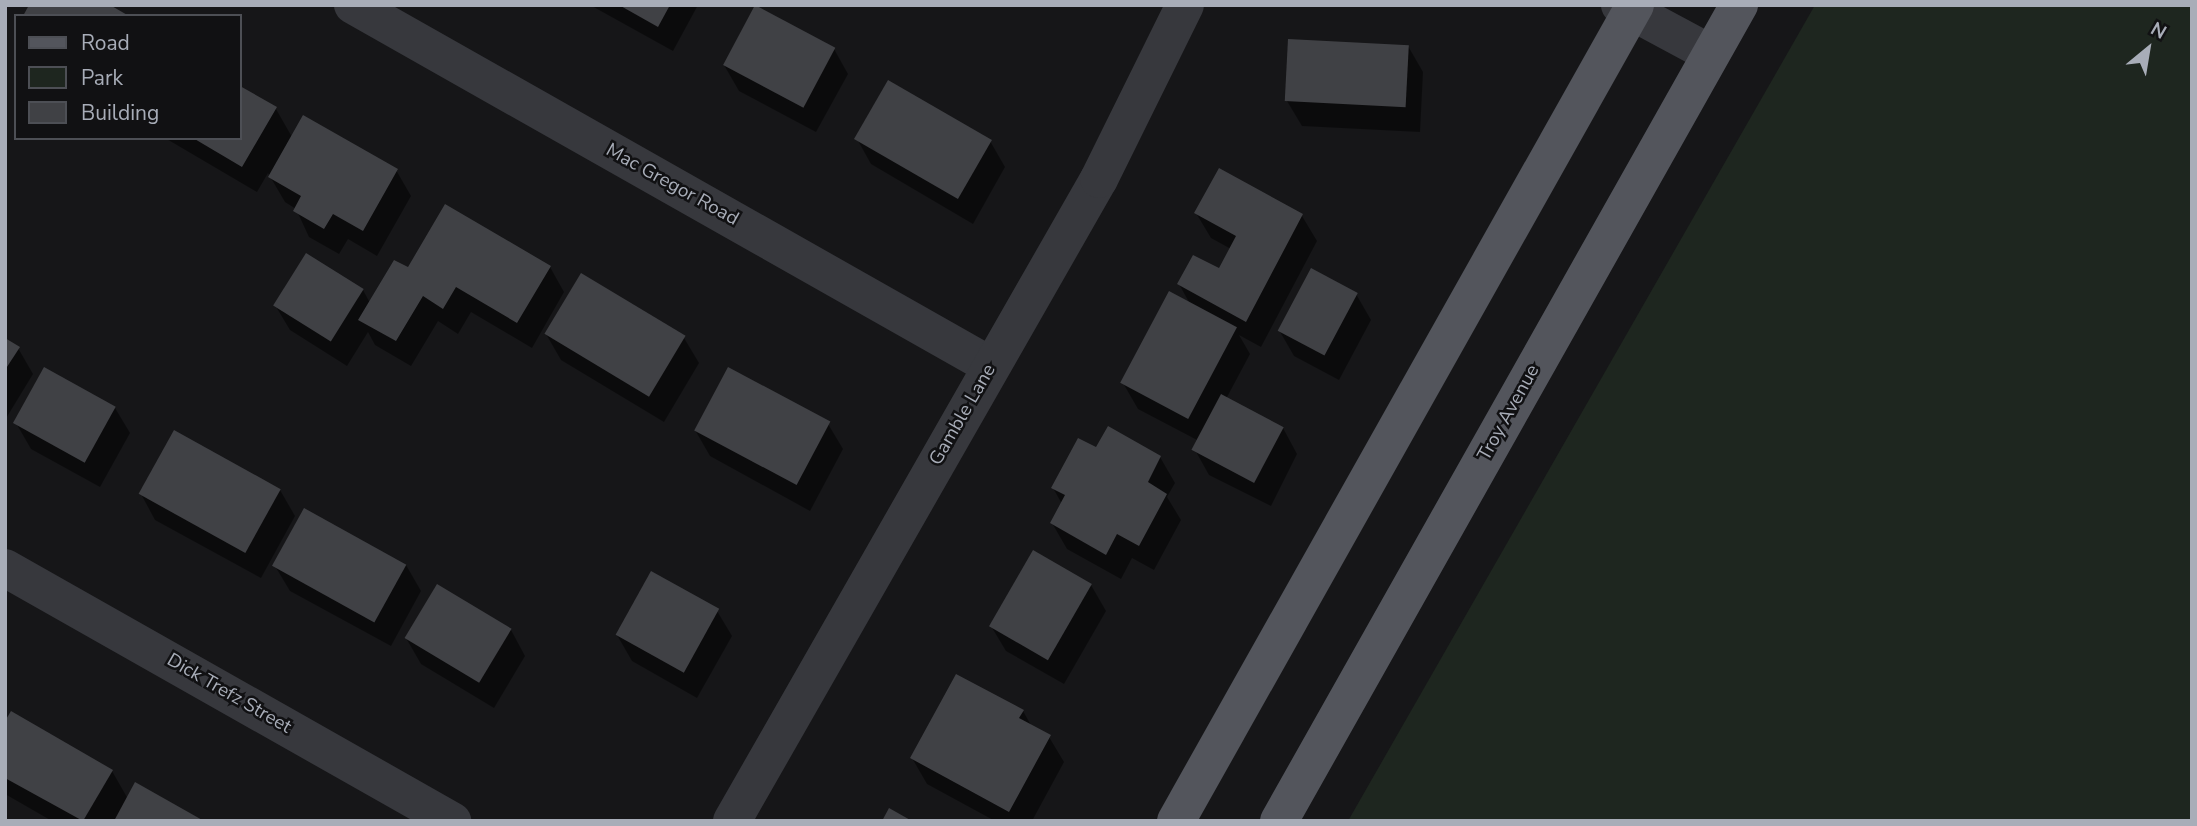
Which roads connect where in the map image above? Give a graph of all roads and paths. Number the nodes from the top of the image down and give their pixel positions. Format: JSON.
{"nodes":[{"id":1,"x":353,"y":5,"type":"edge"},
{"id":2,"x":1185,"y":5,"type":"edge"},
{"id":3,"x":1739,"y":5,"type":"edge"},
{"id":4,"x":1629,"y":7,"type":"edge"},
{"id":5,"x":1711,"y":54,"type":"junction"},
{"id":6,"x":991,"y":366,"type":"junction"},
{"id":7,"x":5,"y":568,"type":"edge"},
{"id":8,"x":453,"y":821,"type":"edge"},
{"id":9,"x":732,"y":821,"type":"edge"},
{"id":10,"x":1176,"y":821,"type":"edge"},
{"id":11,"x":1279,"y":821,"type":"edge"}],
"edges":[{"from":1,"to":6,"type":"street","name":"Mac Gregor Road"},
{"from":2,"to":6,"type":"street","name":"Gamble Lane"},
{"from":3,"to":5,"type":"main road","name":"Troy Avenue"},
{"from":4,"to":5,"type":"street"},
{"from":4,"to":10,"type":"main road"},
{"from":5,"to":11,"type":"main road","name":"Troy Avenue"},
{"from":6,"to":9,"type":"street","name":"Gamble Lane"},
{"from":7,"to":8,"type":"street","name":"Dick Trefz Street"}]}
